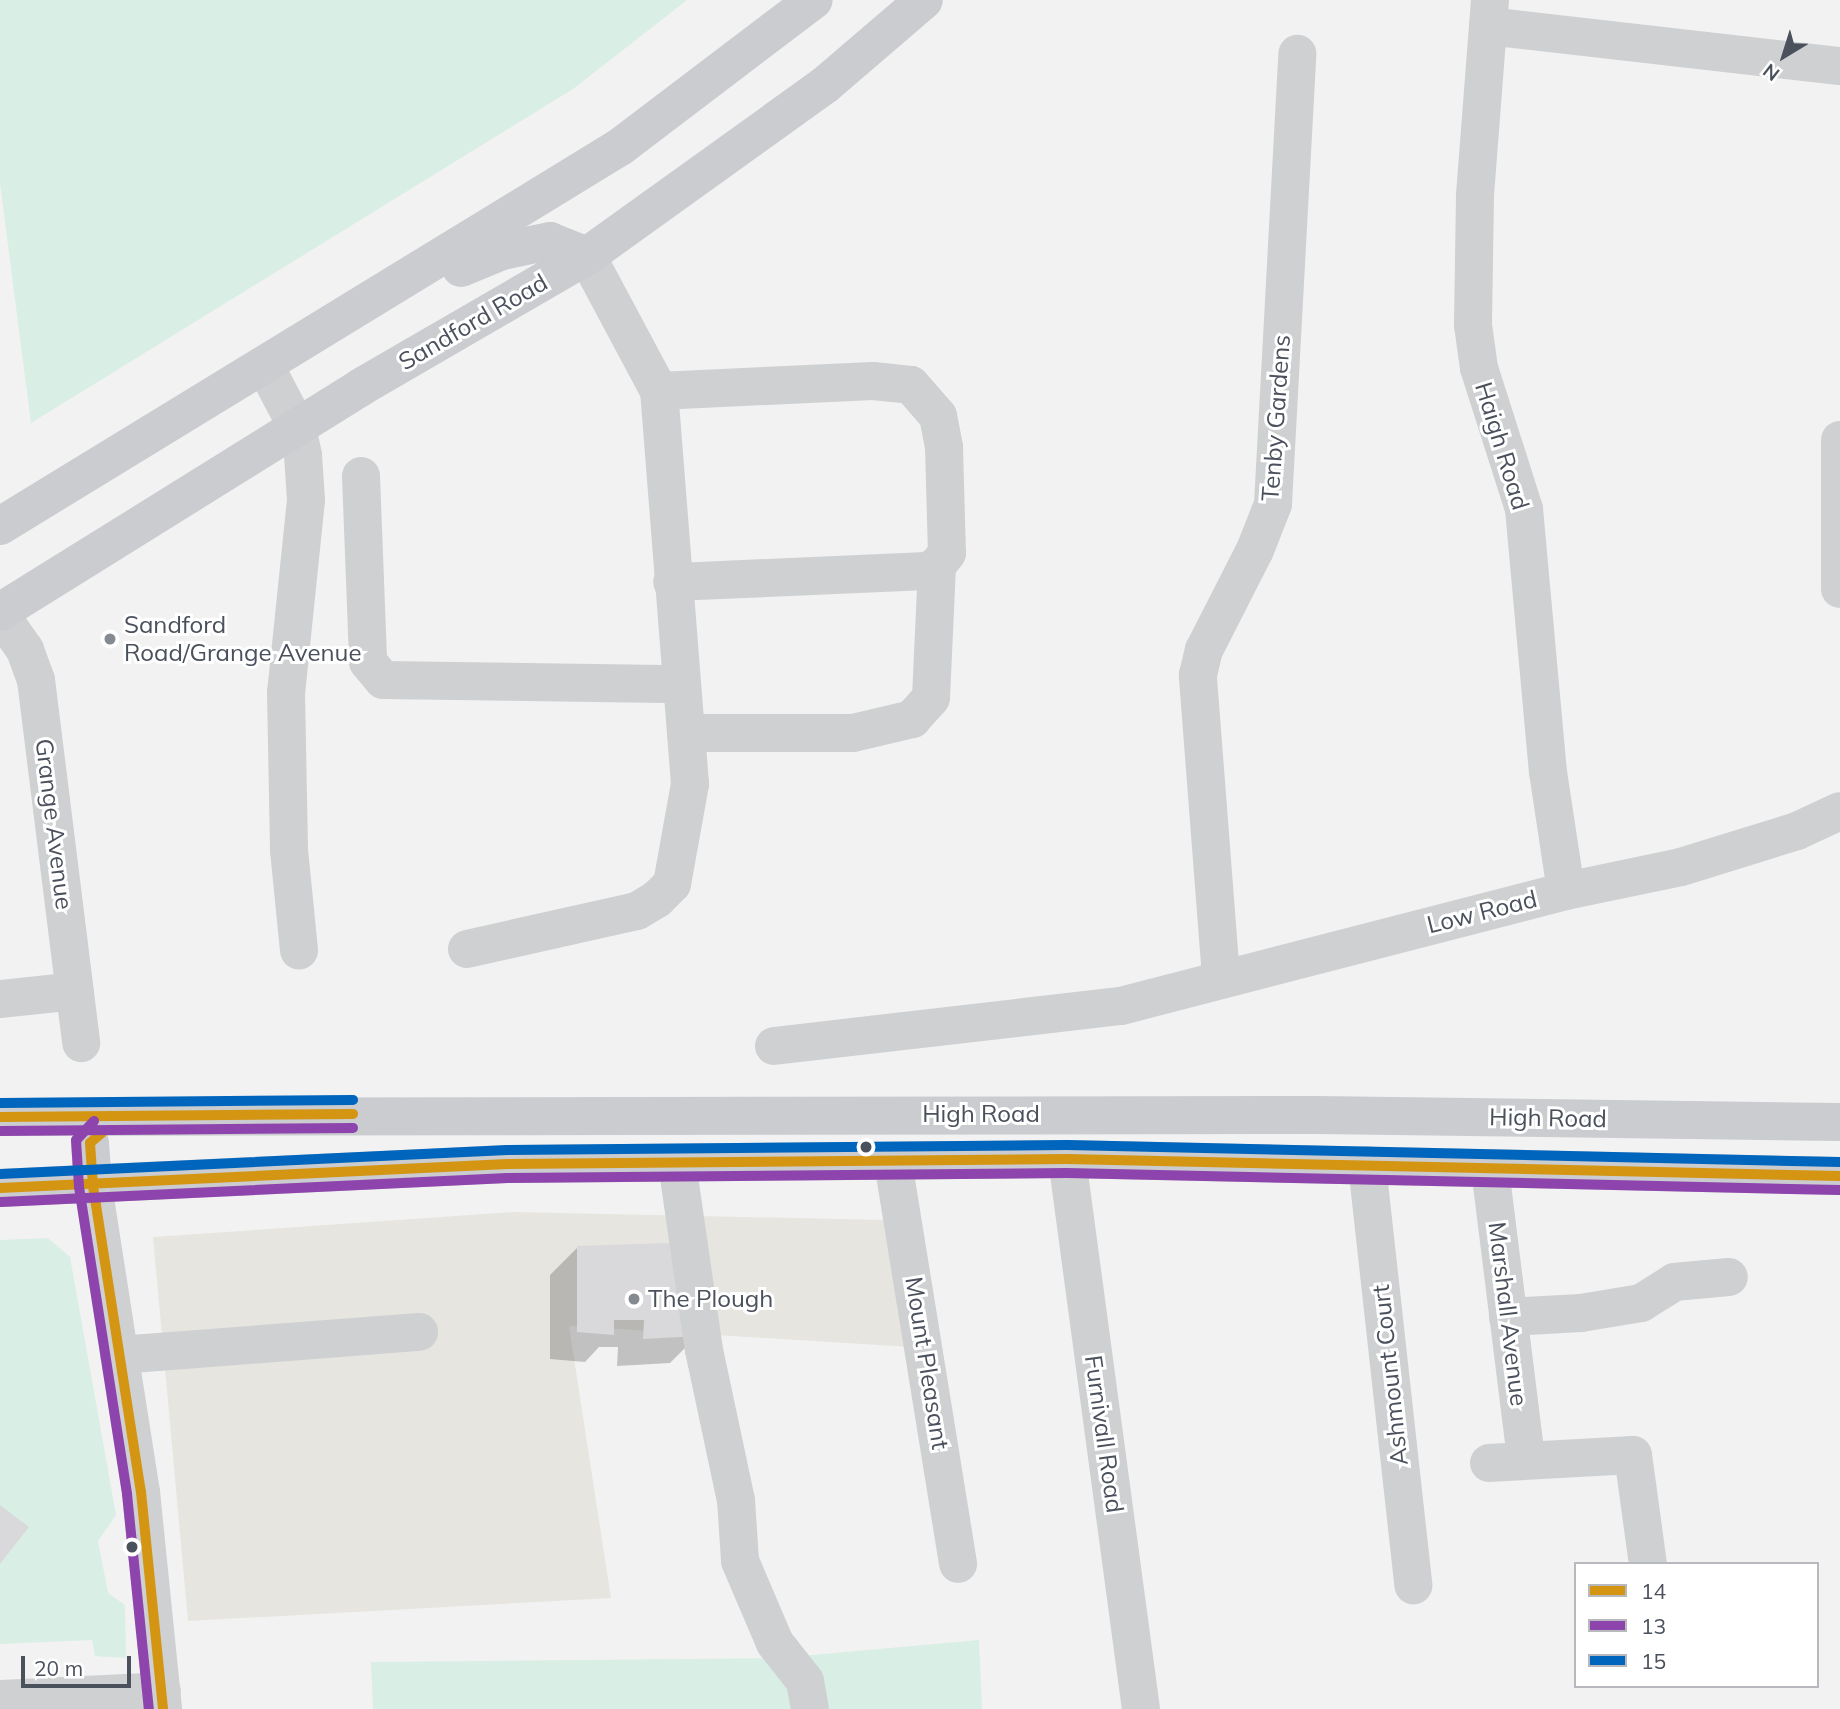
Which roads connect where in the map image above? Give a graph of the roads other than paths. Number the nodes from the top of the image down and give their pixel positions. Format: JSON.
{"nodes":[{"id":1,"x":814,"y":0,"type":"edge"},
{"id":2,"x":924,"y":0,"type":"edge"},
{"id":3,"x":1489,"y":13,"type":"edge"},
{"id":4,"x":1297,"y":54,"type":"dead end"},
{"id":5,"x":1840,"y":66,"type":"edge"},
{"id":6,"x":587,"y":256,"type":"junction"},
{"id":7,"x":346,"y":317,"type":"junction"},
{"id":8,"x":265,"y":366,"type":"junction"},
{"id":9,"x":659,"y":391,"type":"junction"},
{"id":10,"x":297,"y":427,"type":"junction"},
{"id":11,"x":1840,"y":440,"type":"edge"},
{"id":12,"x":361,"y":476,"type":"dead end"},
{"id":13,"x":1839,"y":504,"type":"edge"},
{"id":14,"x":0,"y":526,"type":"edge"},
{"id":15,"x":937,"y":566,"type":"junction"},
{"id":16,"x":673,"y":582,"type":"junction"},
{"id":17,"x":1840,"y":589,"type":"edge"},
{"id":18,"x":0,"y":613,"type":"edge"},
{"id":19,"x":682,"y":684,"type":"junction"},
{"id":20,"x":686,"y":733,"type":"junction"},
{"id":21,"x":1840,"y":811,"type":"edge"},
{"id":22,"x":1566,"y":891,"type":"junction"},
{"id":23,"x":467,"y":949,"type":"dead end"},
{"id":24,"x":299,"y":951,"type":"dead end"},
{"id":25,"x":1221,"y":976,"type":"junction"},
{"id":26,"x":75,"y":991,"type":"junction"},
{"id":27,"x":0,"y":999,"type":"edge"},
{"id":28,"x":81,"y":1043,"type":"dead end"},
{"id":29,"x":774,"y":1046,"type":"dead end"},
{"id":30,"x":0,"y":1117,"type":"edge"},
{"id":31,"x":123,"y":1117,"type":"junction"},
{"id":32,"x":1840,"y":1122,"type":"edge"},
{"id":33,"x":0,"y":1137,"type":"edge"},
{"id":34,"x":90,"y":1143,"type":"junction"},
{"id":35,"x":1067,"y":1159,"type":"junction"},
{"id":36,"x":893,"y":1162,"type":"junction"},
{"id":37,"x":677,"y":1163,"type":"junction"},
{"id":38,"x":1367,"y":1165,"type":"junction"},
{"id":39,"x":1490,"y":1169,"type":"junction"},
{"id":40,"x":1840,"y":1176,"type":"edge"},
{"id":41,"x":93,"y":1186,"type":"junction"},
{"id":42,"x":0,"y":1188,"type":"edge"},
{"id":43,"x":1729,"y":1277,"type":"dead end"},
{"id":44,"x":1508,"y":1317,"type":"junction"},
{"id":45,"x":419,"y":1332,"type":"dead end"},
{"id":46,"x":119,"y":1355,"type":"junction"},
{"id":47,"x":1526,"y":1460,"type":"junction"},
{"id":48,"x":1489,"y":1463,"type":"dead end"},
{"id":49,"x":1648,"y":1562,"type":"edge"},
{"id":50,"x":958,"y":1564,"type":"dead end"},
{"id":51,"x":1413,"y":1585,"type":"dead end"},
{"id":52,"x":1,"y":1699,"type":"edge"},
{"id":53,"x":162,"y":1700,"type":"edge"},
{"id":54,"x":810,"y":1709,"type":"edge"},
{"id":55,"x":1141,"y":1709,"type":"edge"}],
"edges":[{"from":1,"to":7,"type":"main road"},
{"from":2,"to":6,"type":"main road","name":"Sandford Road"},
{"from":3,"to":5,"type":"street"},
{"from":3,"to":22,"type":"street","name":"Haigh Road"},
{"from":4,"to":25,"type":"street","name":"Tenby Gardens"},
{"from":6,"to":7,"type":"main road"},
{"from":6,"to":9,"type":"street"},
{"from":6,"to":10,"type":"main road","name":"Sandford Road"},
{"from":7,"to":8,"type":"main road"},
{"from":8,"to":10,"type":"street"},
{"from":8,"to":14,"type":"main road"},
{"from":9,"to":15,"type":"street"},
{"from":9,"to":16,"type":"street"},
{"from":10,"to":18,"type":"main road","name":"Sandford Road"},
{"from":10,"to":24,"type":"street"},
{"from":11,"to":13,"type":"street"},
{"from":12,"to":19,"type":"street"},
{"from":13,"to":17,"type":"street"},
{"from":15,"to":16,"type":"street"},
{"from":15,"to":20,"type":"street"},
{"from":16,"to":19,"type":"street"},
{"from":18,"to":26,"type":"street","name":"Grange Avenue"},
{"from":19,"to":20,"type":"street"},
{"from":20,"to":23,"type":"street"},
{"from":21,"to":22,"type":"street","name":"Low Road"},
{"from":22,"to":25,"type":"street","name":"Low Road"},
{"from":25,"to":29,"type":"street","name":"Low Road"},
{"from":26,"to":27,"type":"street"},
{"from":26,"to":28,"type":"street","name":"Grange Avenue"},
{"from":30,"to":31,"type":"main road","name":"High Road"},
{"from":31,"to":32,"type":"main road","name":"High Road"},
{"from":31,"to":34,"type":"main road"},
{"from":33,"to":34,"type":"main road"},
{"from":34,"to":41,"type":"main road"},
{"from":35,"to":36,"type":"main road","name":"High Road"},
{"from":35,"to":38,"type":"main road","name":"High Road"},
{"from":35,"to":55,"type":"street","name":"Furnivall Road"},
{"from":36,"to":37,"type":"main road","name":"High Road"},
{"from":36,"to":50,"type":"street","name":"Mount Pleasant"},
{"from":37,"to":41,"type":"main road","name":"High Road"},
{"from":37,"to":54,"type":"street"},
{"from":38,"to":39,"type":"main road","name":"High Road"},
{"from":38,"to":51,"type":"street","name":"Ashmount Court"},
{"from":39,"to":40,"type":"main road","name":"High Road"},
{"from":39,"to":44,"type":"street","name":"Marshall Avenue"},
{"from":41,"to":42,"type":"main road","name":"High Road"},
{"from":41,"to":46,"type":"street"},
{"from":43,"to":44,"type":"street"},
{"from":44,"to":47,"type":"street","name":"Marshall Avenue"},
{"from":45,"to":46,"type":"street"},
{"from":46,"to":53,"type":"street"},
{"from":47,"to":48,"type":"street"},
{"from":47,"to":49,"type":"street"},
{"from":52,"to":53,"type":"street"}]}
